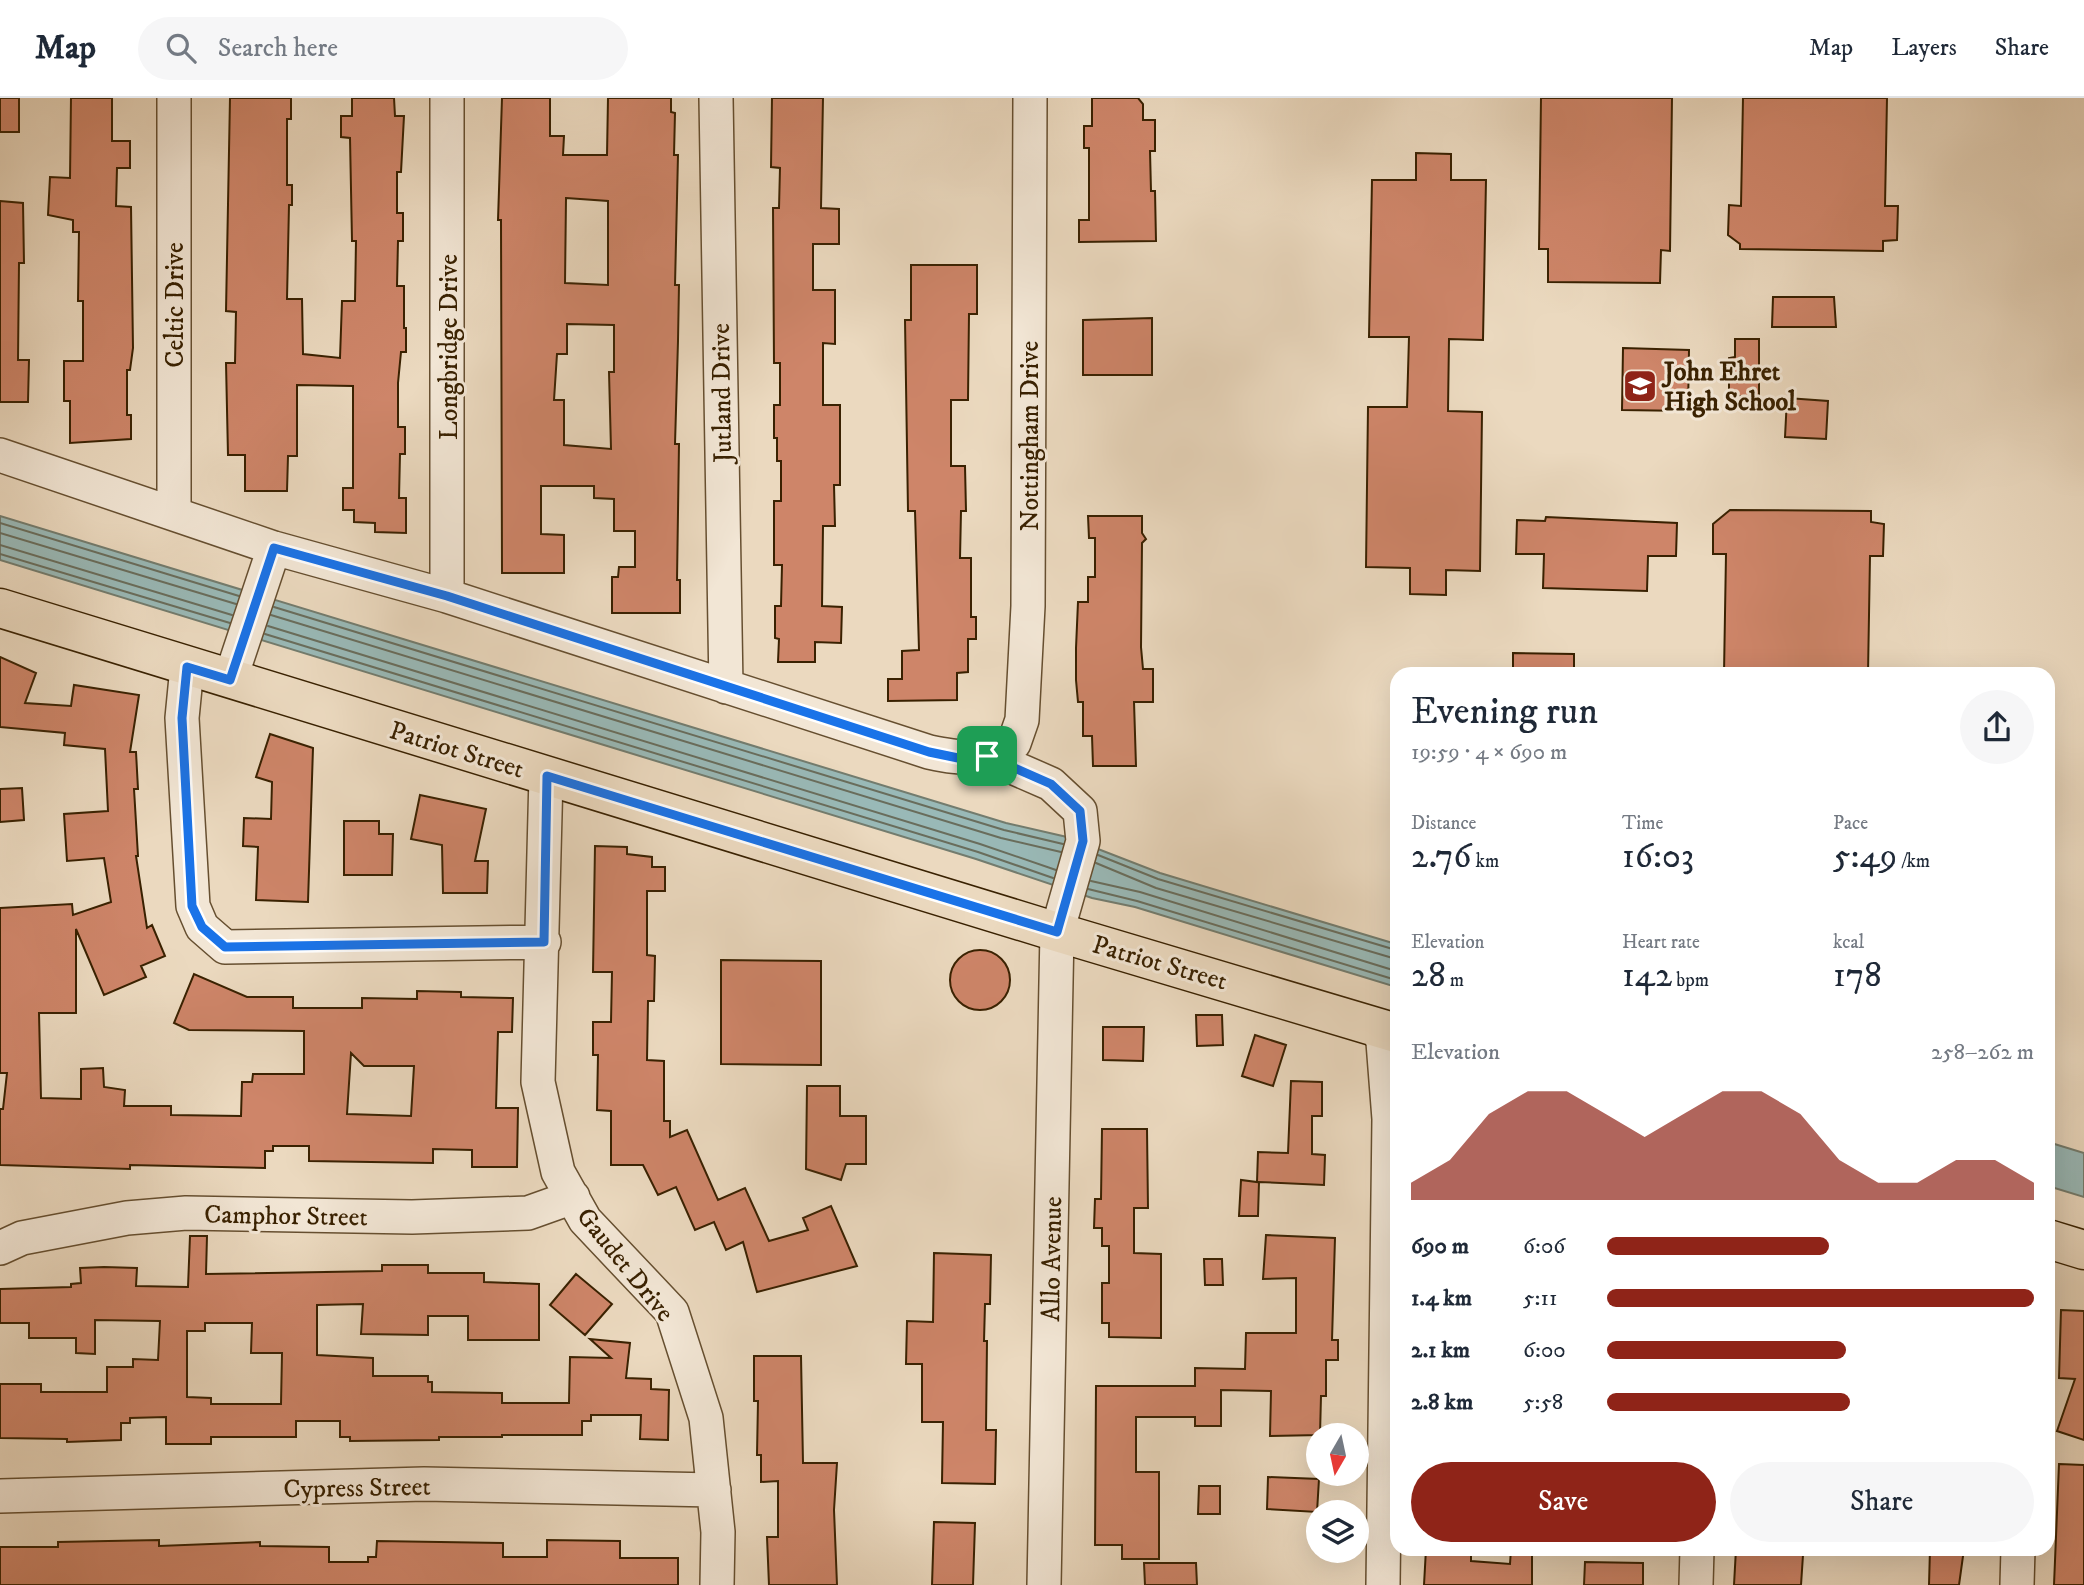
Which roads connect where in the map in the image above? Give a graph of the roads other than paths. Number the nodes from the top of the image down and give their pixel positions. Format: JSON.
{"nodes":[{"id":1,"x":174,"y":98,"type":"edge"},
{"id":2,"x":447,"y":98,"type":"edge"},
{"id":3,"x":716,"y":98,"type":"edge"},
{"id":4,"x":1030,"y":98,"type":"edge"},
{"id":5,"x":0,"y":455,"type":"edge"},
{"id":6,"x":174,"y":512,"type":"junction"},
{"id":7,"x":268,"y":562,"type":"junction"},
{"id":8,"x":447,"y":596,"type":"junction"},
{"id":9,"x":0,"y":608,"type":"edge"},
{"id":10,"x":187,"y":667,"type":"junction"},
{"id":11,"x":233,"y":671,"type":"junction"},
{"id":12,"x":726,"y":687,"type":"junction"},
{"id":13,"x":987,"y":756,"type":"junction"},
{"id":14,"x":547,"y":776,"type":"junction"},
{"id":15,"x":1061,"y":917,"type":"junction"},
{"id":16,"x":544,"y":942,"type":"junction"},
{"id":17,"x":1387,"y":1029,"type":"edge"},
{"id":18,"x":1390,"y":1093,"type":"edge"},
{"id":19,"x":573,"y":1197,"type":"junction"},
{"id":20,"x":2055,"y":1241,"type":"edge"},
{"id":21,"x":0,"y":1248,"type":"edge"},
{"id":22,"x":2084,"y":1250,"type":"edge"},
{"id":23,"x":1390,"y":1256,"type":"edge"},
{"id":24,"x":714,"y":1490,"type":"junction"},
{"id":25,"x":0,"y":1496,"type":"edge"},
{"id":26,"x":1697,"y":1556,"type":"edge"},
{"id":27,"x":2018,"y":1556,"type":"edge"},
{"id":28,"x":717,"y":1585,"type":"edge"},
{"id":29,"x":1044,"y":1585,"type":"edge"},
{"id":30,"x":1383,"y":1585,"type":"edge"},
{"id":31,"x":1696,"y":1585,"type":"edge"},
{"id":32,"x":2017,"y":1585,"type":"edge"}],
"edges":[{"from":1,"to":6,"type":"street","name":"Celtic Drive"},
{"from":2,"to":8,"type":"street","name":"Longbridge Drive"},
{"from":3,"to":12,"type":"street","name":"Jutland Drive"},
{"from":4,"to":13,"type":"street","name":"Nottingham Drive"},
{"from":5,"to":6,"type":"street"},
{"from":6,"to":7,"type":"street"},
{"from":7,"to":8,"type":"street"},
{"from":7,"to":11,"type":"street"},
{"from":8,"to":12,"type":"street"},
{"from":9,"to":10,"type":"main road","name":"Patriot Street"},
{"from":10,"to":11,"type":"main road","name":"Patriot Street"},
{"from":10,"to":16,"type":"street"},
{"from":11,"to":14,"type":"main road","name":"Patriot Street"},
{"from":12,"to":13,"type":"street"},
{"from":13,"to":15,"type":"street","name":"Allo Avenue"},
{"from":14,"to":15,"type":"main road","name":"Patriot Street"},
{"from":14,"to":16,"type":"street","name":"Gaudet Drive"},
{"from":15,"to":17,"type":"main road","name":"Patriot Street"},
{"from":15,"to":29,"type":"street","name":"Allo Avenue"},
{"from":16,"to":19,"type":"street","name":"Gaudet Drive"},
{"from":17,"to":18,"type":"street"},
{"from":19,"to":21,"type":"street","name":"Camphor Street"},
{"from":19,"to":24,"type":"street","name":"Gaudet Drive"},
{"from":20,"to":22,"type":"main road"},
{"from":23,"to":30,"type":"street"},
{"from":24,"to":25,"type":"street","name":"Cypress Street"},
{"from":24,"to":28,"type":"street","name":"Gaudet Drive"},
{"from":26,"to":31,"type":"street"},
{"from":27,"to":32,"type":"street"}]}
